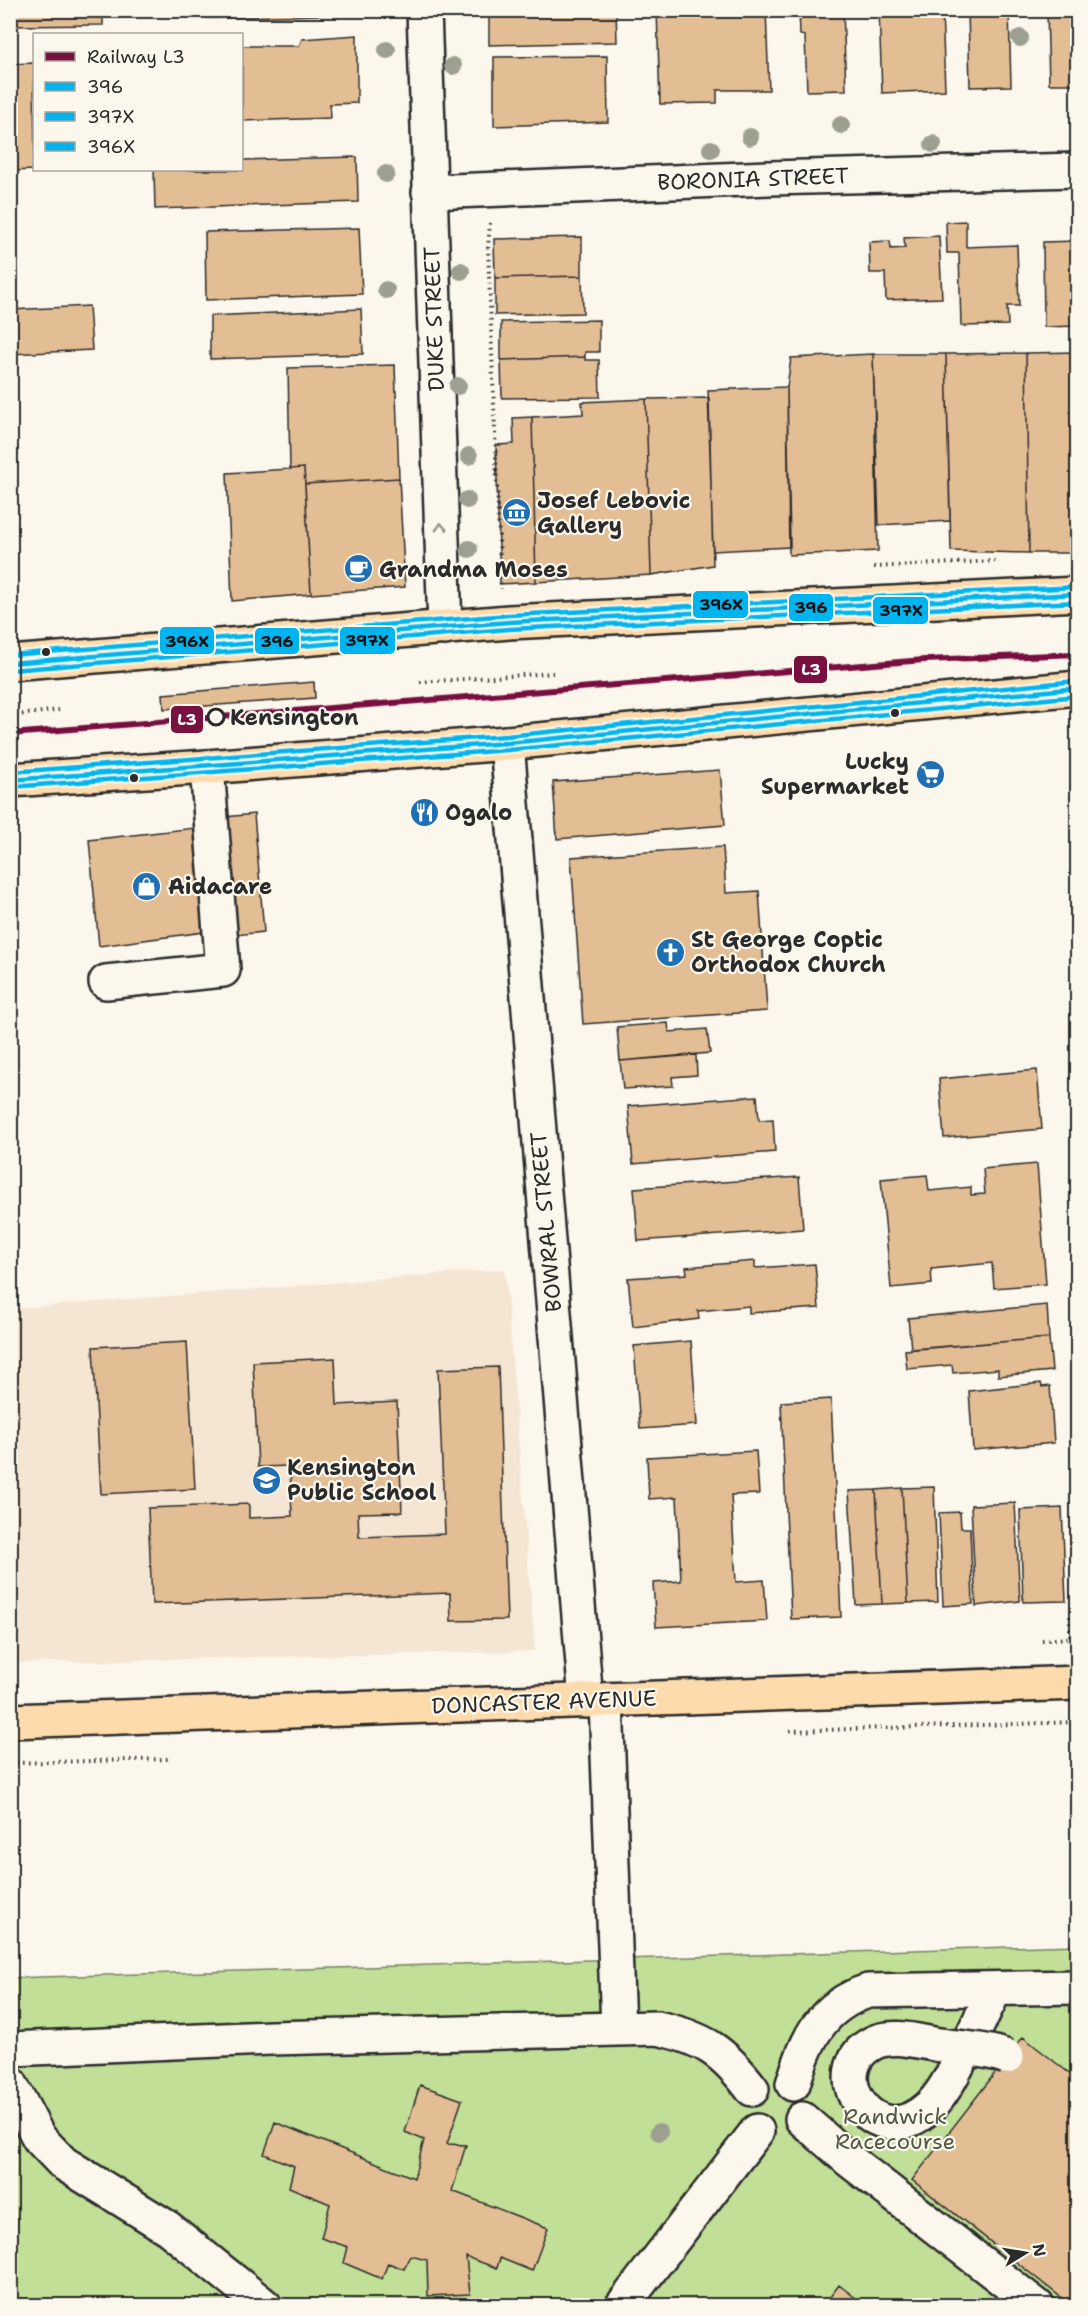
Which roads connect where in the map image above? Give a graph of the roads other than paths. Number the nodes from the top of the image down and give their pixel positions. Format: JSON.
{"nodes":[{"id":1,"x":424,"y":10,"type":"edge"},
{"id":2,"x":1077,"y":170,"type":"edge"},
{"id":3,"x":429,"y":192,"type":"junction"},
{"id":4,"x":1077,"y":594,"type":"edge"},
{"id":5,"x":445,"y":627,"type":"junction"},
{"id":6,"x":10,"y":663,"type":"edge"},
{"id":7,"x":1077,"y":688,"type":"edge"},
{"id":8,"x":507,"y":743,"type":"junction"},
{"id":9,"x":207,"y":767,"type":"junction"},
{"id":10,"x":10,"y":780,"type":"edge"},
{"id":11,"x":106,"y":982,"type":"dead end"},
{"id":12,"x":1077,"y":1683,"type":"edge"},
{"id":13,"x":596,"y":1700,"type":"junction"},
{"id":14,"x":10,"y":1721,"type":"edge"},
{"id":15,"x":1077,"y":1987,"type":"edge"},
{"id":16,"x":995,"y":1989,"type":"junction"},
{"id":17,"x":618,"y":2029,"type":"junction"},
{"id":18,"x":10,"y":2049,"type":"edge"},
{"id":19,"x":1007,"y":2057,"type":"dead end"},
{"id":20,"x":10,"y":2083,"type":"edge"},
{"id":21,"x":793,"y":2084,"type":"junction"},
{"id":22,"x":752,"y":2089,"type":"junction"},
{"id":23,"x":802,"y":2119,"type":"junction"},
{"id":24,"x":757,"y":2131,"type":"junction"},
{"id":25,"x":266,"y":2306,"type":"edge"},
{"id":26,"x":622,"y":2306,"type":"edge"},
{"id":27,"x":1037,"y":2306,"type":"edge"}],
"edges":[{"from":1,"to":3,"type":"street","name":"DUKE STREET"},
{"from":2,"to":3,"type":"street","name":"BORONIA STREET"},
{"from":5,"to":3,"type":"street","name":"DUKE STREET","one_way":true},
{"from":4,"to":5,"type":"main road"},
{"from":5,"to":6,"type":"main road"},
{"from":7,"to":8,"type":"main road"},
{"from":8,"to":9,"type":"main road"},
{"from":8,"to":13,"type":"street","name":"BOWRAL STREET"},
{"from":9,"to":10,"type":"main road"},
{"from":9,"to":11,"type":"street"},
{"from":12,"to":13,"type":"main road","name":"DONCASTER AVENUE"},
{"from":13,"to":14,"type":"main road","name":"DONCASTER AVENUE"},
{"from":13,"to":17,"type":"street","name":"BOWRAL STREET"},
{"from":15,"to":16,"type":"street"},
{"from":16,"to":19,"type":"street","bridge":true},
{"from":16,"to":21,"type":"street"},
{"from":17,"to":18,"type":"street"},
{"from":17,"to":22,"type":"street"},
{"from":20,"to":25,"type":"street"},
{"from":21,"to":22,"type":"street"},
{"from":21,"to":23,"type":"street"},
{"from":22,"to":24,"type":"street"},
{"from":23,"to":24,"type":"street"},
{"from":23,"to":27,"type":"street"},
{"from":24,"to":26,"type":"street"}]}
